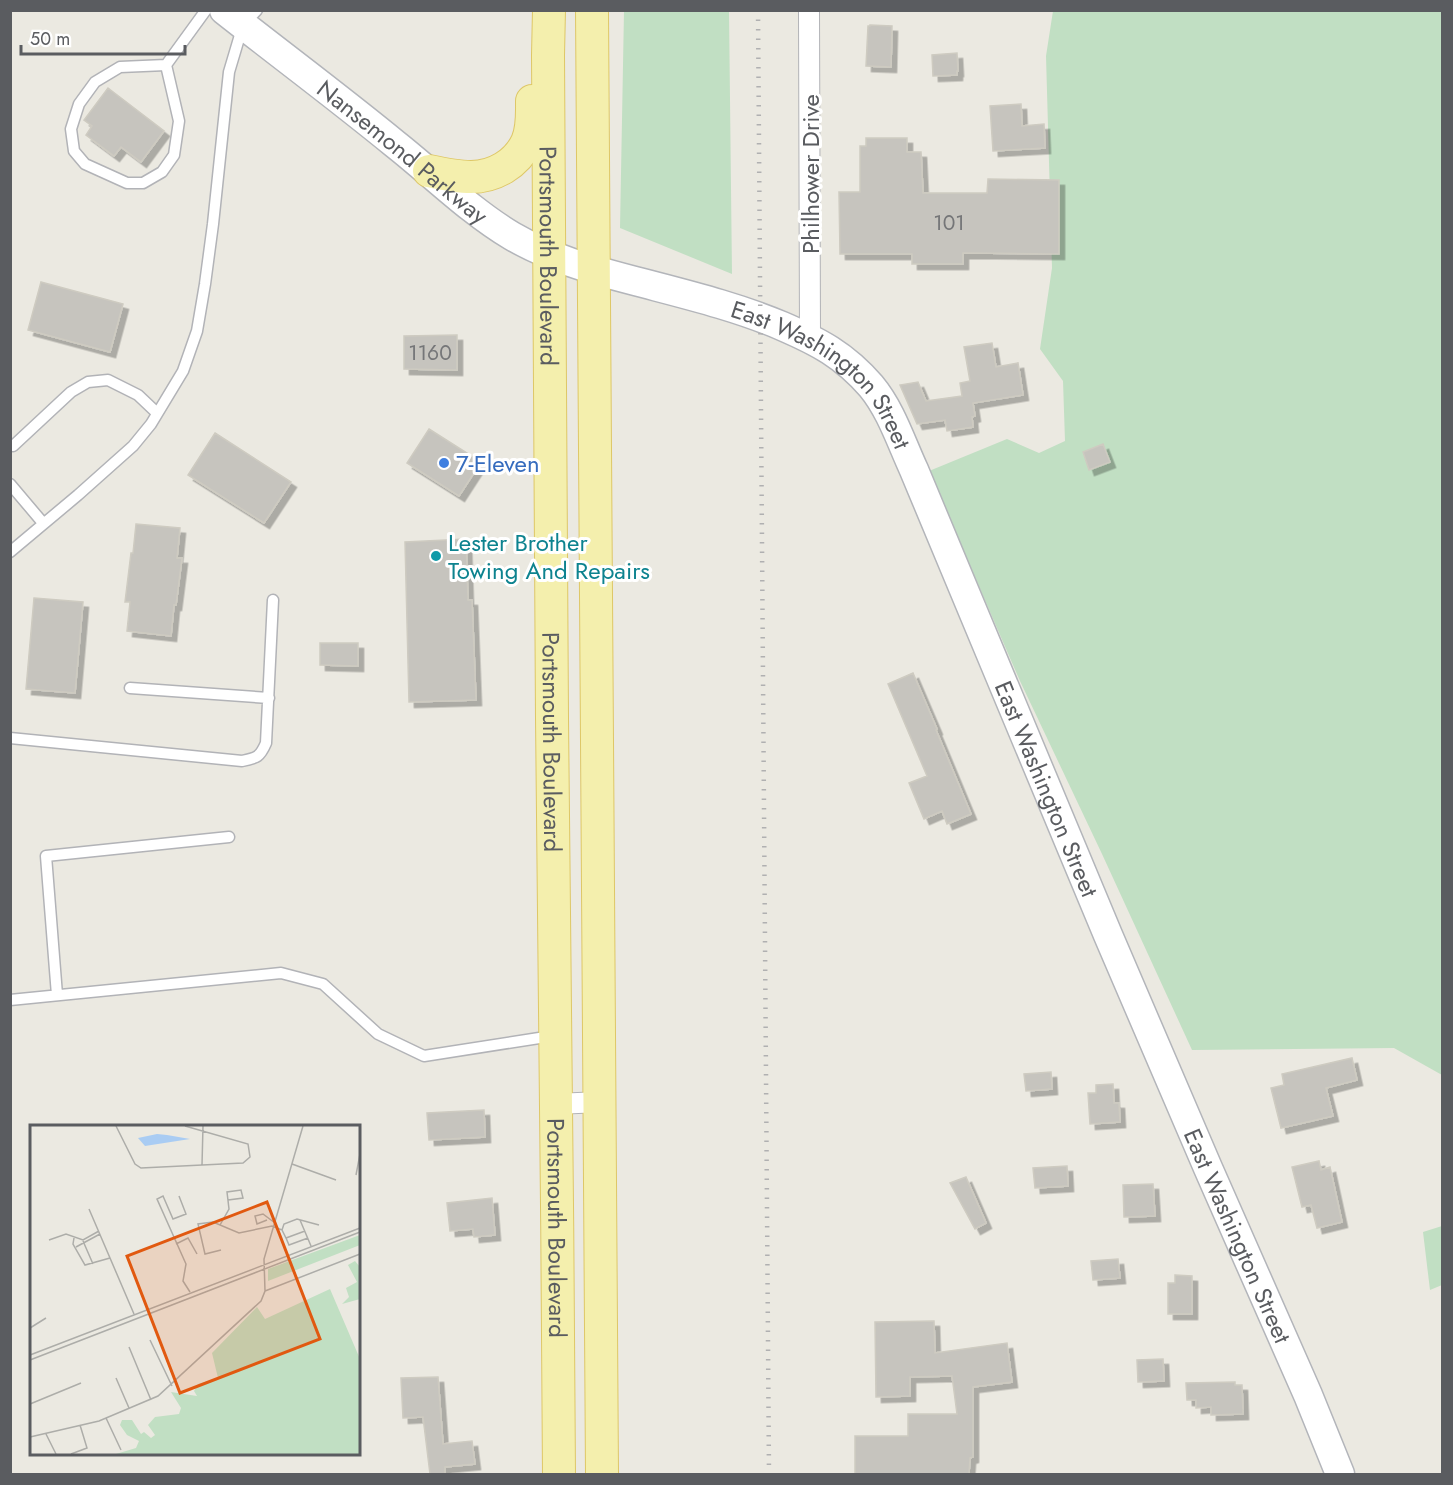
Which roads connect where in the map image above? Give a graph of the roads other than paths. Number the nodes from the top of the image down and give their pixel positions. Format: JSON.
{"nodes":[{"id":1,"x":206,"y":10,"type":"edge"},
{"id":2,"x":540,"y":10,"type":"edge"},
{"id":3,"x":549,"y":10,"type":"edge"},
{"id":4,"x":592,"y":10,"type":"edge"},
{"id":5,"x":809,"y":10,"type":"edge"},
{"id":6,"x":241,"y":15,"type":"edge"},
{"id":7,"x":166,"y":65,"type":"junction"},
{"id":8,"x":429,"y":171,"type":"junction"},
{"id":9,"x":549,"y":255,"type":"junction"},
{"id":10,"x":593,"y":270,"type":"junction"},
{"id":11,"x":810,"y":338,"type":"junction"},
{"id":12,"x":157,"y":413,"type":"junction"},
{"id":13,"x":13,"y":446,"type":"dead end"},
{"id":14,"x":10,"y":484,"type":"edge"},
{"id":15,"x":43,"y":523,"type":"junction"},
{"id":16,"x":10,"y":552,"type":"edge"},
{"id":17,"x":273,"y":600,"type":"dead end"},
{"id":18,"x":129,"y":688,"type":"dead end"},
{"id":19,"x":269,"y":698,"type":"junction"},
{"id":20,"x":10,"y":738,"type":"edge"},
{"id":21,"x":229,"y":837,"type":"dead end"},
{"id":22,"x":57,"y":995,"type":"junction"},
{"id":23,"x":10,"y":1000,"type":"edge"},
{"id":24,"x":556,"y":1036,"type":"junction"},
{"id":25,"x":600,"y":1102,"type":"junction"},
{"id":26,"x":556,"y":1104,"type":"junction"},
{"id":27,"x":559,"y":1474,"type":"edge"},
{"id":28,"x":602,"y":1474,"type":"edge"},
{"id":29,"x":1340,"y":1474,"type":"edge"}],
"edges":[{"from":1,"to":7,"type":"lane"},
{"from":2,"to":8,"type":"main road"},
{"from":3,"to":9,"type":"main road","name":"Portsmouth Boulevard"},
{"from":4,"to":10,"type":"main road","name":"Portsmouth Boulevard"},
{"from":5,"to":11,"type":"street","name":"Philhower Drive"},
{"from":6,"to":8,"type":"main road","name":"Nansemond Parkway"},
{"from":6,"to":12,"type":"lane"},
{"from":7,"to":7,"type":"lane"},
{"from":8,"to":9,"type":"main road","name":"Nansemond Parkway"},
{"from":9,"to":10,"type":"main road","name":"Nansemond Parkway"},
{"from":9,"to":24,"type":"main road","name":"Portsmouth Boulevard"},
{"from":10,"to":11,"type":"main road","name":"East Washington Street"},
{"from":10,"to":25,"type":"main road","name":"Portsmouth Boulevard"},
{"from":11,"to":29,"type":"main road","name":"East Washington Street"},
{"from":12,"to":13,"type":"lane"},
{"from":12,"to":15,"type":"lane"},
{"from":14,"to":15,"type":"lane"},
{"from":15,"to":16,"type":"lane"},
{"from":17,"to":19,"type":"lane"},
{"from":18,"to":19,"type":"lane"},
{"from":19,"to":20,"type":"lane"},
{"from":21,"to":22,"type":"lane"},
{"from":22,"to":23,"type":"lane"},
{"from":22,"to":24,"type":"lane"},
{"from":24,"to":26,"type":"main road","name":"Portsmouth Boulevard"},
{"from":25,"to":26,"type":"street"},
{"from":25,"to":28,"type":"main road","name":"Portsmouth Boulevard"},
{"from":26,"to":27,"type":"main road","name":"Portsmouth Boulevard"}]}
